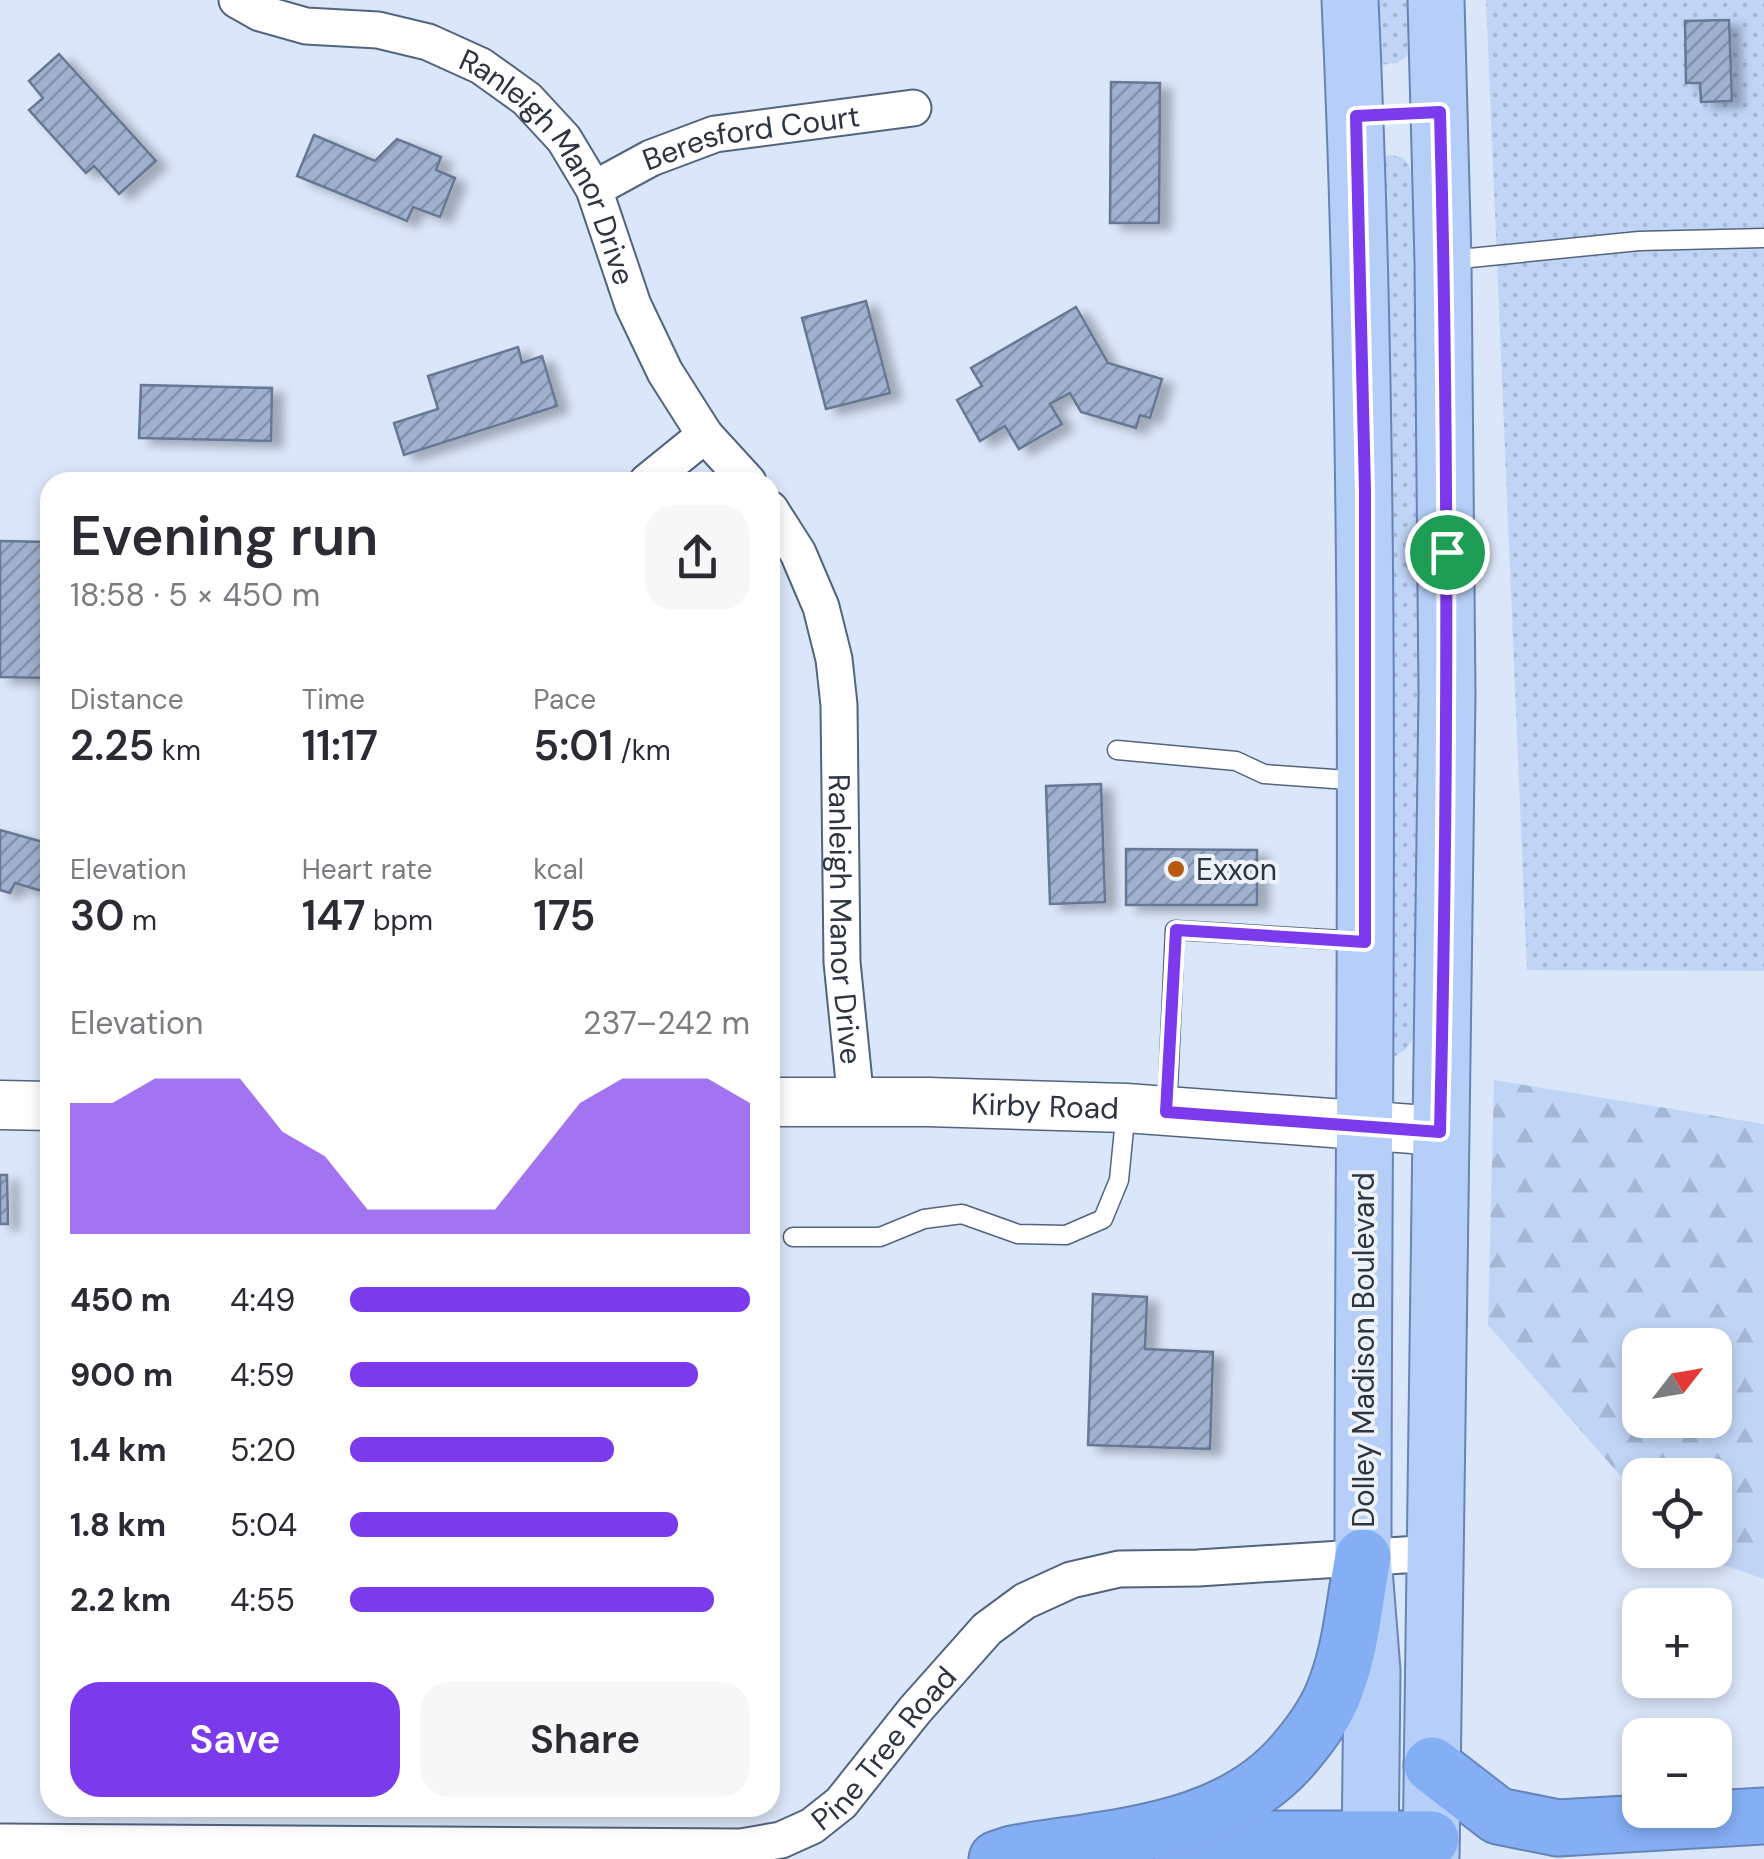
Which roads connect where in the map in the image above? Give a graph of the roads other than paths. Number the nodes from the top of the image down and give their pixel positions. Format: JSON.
{"nodes":[{"id":1,"x":237,"y":0,"type":"edge"},
{"id":2,"x":1350,"y":0,"type":"edge"},
{"id":3,"x":1436,"y":0,"type":"edge"},
{"id":4,"x":913,"y":108,"type":"dead end"},
{"id":5,"x":1440,"y":112,"type":"junction"},
{"id":6,"x":1356,"y":116,"type":"junction"},
{"id":7,"x":594,"y":189,"type":"junction"},
{"id":8,"x":1764,"y":238,"type":"edge"},
{"id":9,"x":1443,"y":261,"type":"junction"},
{"id":10,"x":706,"y":435,"type":"junction"},
{"id":11,"x":660,"y":472,"type":"edge"},
{"id":12,"x":739,"y":472,"type":"edge"},
{"id":13,"x":780,"y":524,"type":"edge"},
{"id":14,"x":1117,"y":750,"type":"dead end"},
{"id":15,"x":1366,"y":781,"type":"junction"},
{"id":16,"x":1365,"y":942,"type":"junction"},
{"id":17,"x":780,"y":1102,"type":"edge"},
{"id":18,"x":856,"y":1102,"type":"junction"},
{"id":19,"x":0,"y":1105,"type":"edge"},
{"id":20,"x":40,"y":1106,"type":"edge"},
{"id":21,"x":1146,"y":1110,"type":"junction"},
{"id":22,"x":1364,"y":1127,"type":"junction"},
{"id":23,"x":1440,"y":1132,"type":"junction"},
{"id":24,"x":793,"y":1237,"type":"dead end"},
{"id":25,"x":1435,"y":1553,"type":"junction"},
{"id":26,"x":1363,"y":1557,"type":"junction"},
{"id":27,"x":1432,"y":1765,"type":"junction"},
{"id":28,"x":1764,"y":1816,"type":"edge"},
{"id":29,"x":1100,"y":1839,"type":"junction"},
{"id":30,"x":0,"y":1842,"type":"edge"},
{"id":31,"x":1431,"y":1849,"type":"edge"},
{"id":32,"x":1370,"y":1850,"type":"edge"},
{"id":33,"x":997,"y":1859,"type":"edge"}],
"edges":[{"from":1,"to":7,"type":"street","name":"Ranleigh Manor Drive"},
{"from":2,"to":6,"type":"main road","name":"Dolley Madison Boulevard"},
{"from":3,"to":5,"type":"main road"},
{"from":4,"to":7,"type":"street","name":"Beresford Court"},
{"from":5,"to":6,"type":"main road"},
{"from":5,"to":9,"type":"main road"},
{"from":6,"to":15,"type":"main road","name":"Dolley Madison Boulevard"},
{"from":7,"to":10,"type":"street","name":"Ranleigh Manor Drive"},
{"from":8,"to":9,"type":"lane"},
{"from":9,"to":23,"type":"main road"},
{"from":10,"to":11,"type":"street"},
{"from":10,"to":12,"type":"street","name":"Ranleigh Manor Drive"},
{"from":13,"to":18,"type":"street","name":"Ranleigh Manor Drive"},
{"from":14,"to":15,"type":"lane"},
{"from":15,"to":16,"type":"main road","name":"Dolley Madison Boulevard"},
{"from":16,"to":21,"type":"lane"},
{"from":16,"to":22,"type":"main road","name":"Dolley Madison Boulevard"},
{"from":17,"to":18,"type":"main road","name":"Kirby Road"},
{"from":18,"to":21,"type":"main road","name":"Kirby Road"},
{"from":19,"to":20,"type":"main road"},
{"from":21,"to":22,"type":"main road","name":"Kirby Road"},
{"from":21,"to":24,"type":"lane"},
{"from":22,"to":23,"type":"main road","name":"Kirby Road"},
{"from":22,"to":26,"type":"main road","name":"Dolley Madison Boulevard"},
{"from":23,"to":25,"type":"main road"},
{"from":25,"to":26,"type":"street","name":"Pine Tree Road"},
{"from":25,"to":27,"type":"main road"},
{"from":26,"to":29,"type":"highway"},
{"from":26,"to":30,"type":"street","name":"Pine Tree Road"},
{"from":26,"to":32,"type":"main road","name":"Dolley Madison Boulevard"},
{"from":27,"to":28,"type":"highway"},
{"from":27,"to":31,"type":"main road"},
{"from":29,"to":32,"type":"highway"},
{"from":29,"to":33,"type":"highway"},
{"from":31,"to":32,"type":"highway"}]}
